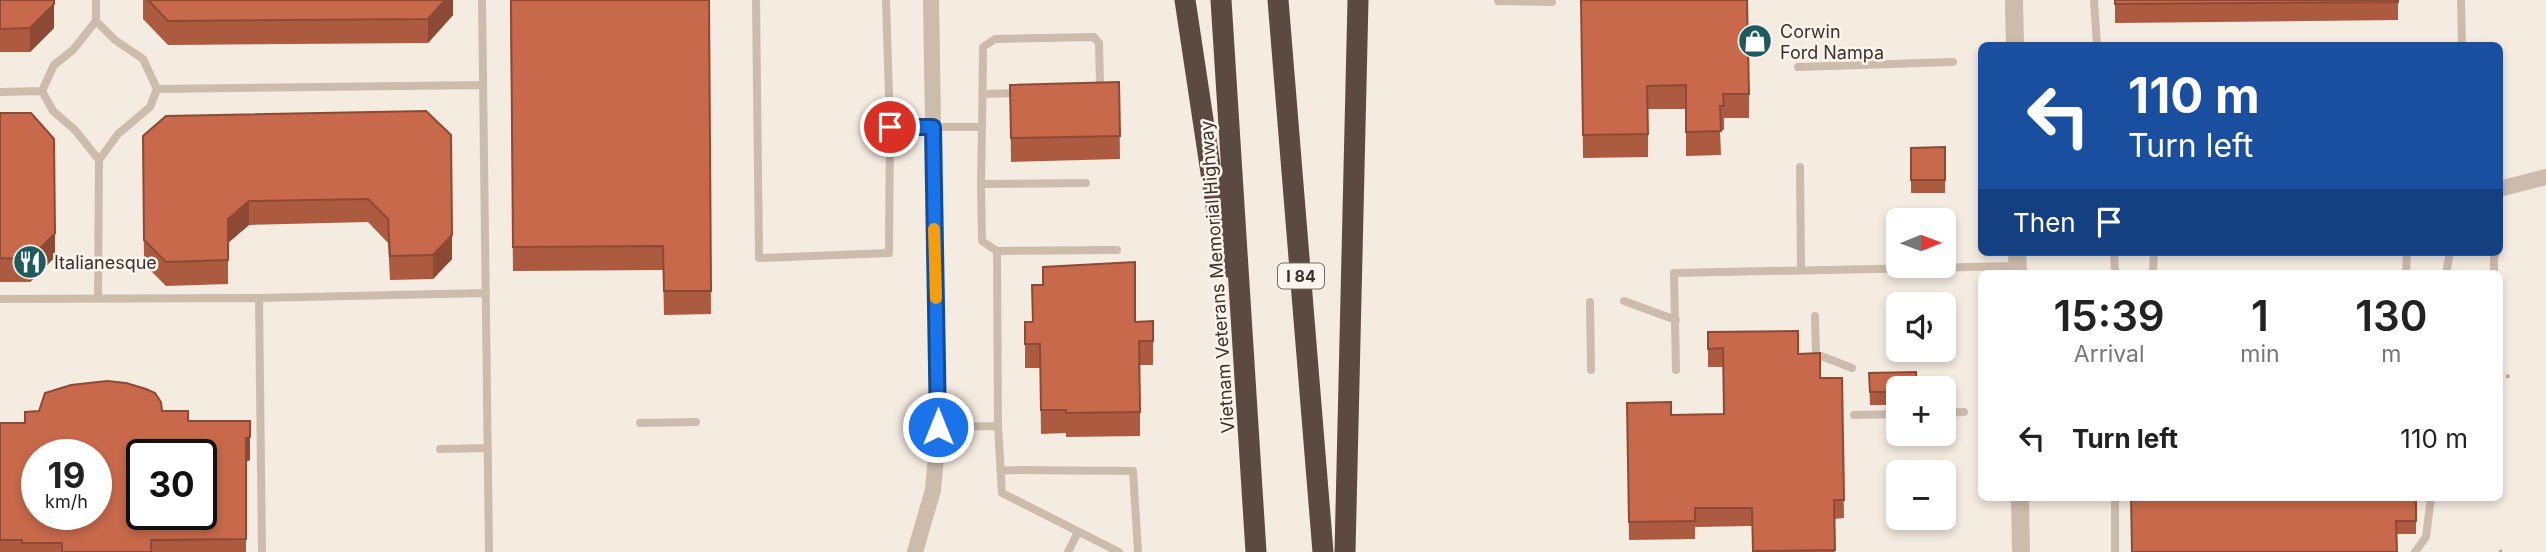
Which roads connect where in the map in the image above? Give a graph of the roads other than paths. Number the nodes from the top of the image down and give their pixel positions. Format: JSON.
{"nodes":[{"id":1,"x":96,"y":0,"type":"edge"},
{"id":2,"x":482,"y":0,"type":"edge"},
{"id":3,"x":755,"y":0,"type":"edge"},
{"id":4,"x":886,"y":0,"type":"edge"},
{"id":5,"x":931,"y":0,"type":"edge"},
{"id":6,"x":1185,"y":0,"type":"edge"},
{"id":7,"x":1221,"y":0,"type":"edge"},
{"id":8,"x":1278,"y":0,"type":"edge"},
{"id":9,"x":1358,"y":0,"type":"edge"},
{"id":10,"x":2014,"y":0,"type":"edge"},
{"id":11,"x":2094,"y":0,"type":"edge"},
{"id":12,"x":2461,"y":0,"type":"edge"},
{"id":13,"x":1498,"y":1,"type":"edge"},
{"id":14,"x":1552,"y":2,"type":"edge"},
{"id":15,"x":96,"y":21,"type":"junction"},
{"id":16,"x":2015,"y":42,"type":"edge"},
{"id":17,"x":2097,"y":42,"type":"edge"},
{"id":18,"x":2462,"y":42,"type":"edge"},
{"id":19,"x":1953,"y":62,"type":"dead end"},
{"id":20,"x":1798,"y":67,"type":"dead end"},
{"id":21,"x":483,"y":85,"type":"junction"},
{"id":22,"x":157,"y":89,"type":"junction"},
{"id":23,"x":42,"y":91,"type":"junction"},
{"id":24,"x":1080,"y":91,"type":"edge"},
{"id":25,"x":0,"y":92,"type":"edge"},
{"id":26,"x":1024,"y":93,"type":"edge"},
{"id":27,"x":983,"y":94,"type":"junction"},
{"id":28,"x":890,"y":127,"type":"junction"},
{"id":29,"x":933,"y":127,"type":"junction"},
{"id":30,"x":982,"y":127,"type":"junction"},
{"id":31,"x":99,"y":160,"type":"junction"},
{"id":32,"x":1800,"y":167,"type":"dead end"},
{"id":33,"x":2546,"y":177,"type":"edge"},
{"id":34,"x":1086,"y":183,"type":"dead end"},
{"id":35,"x":981,"y":184,"type":"junction"},
{"id":36,"x":2503,"y":188,"type":"edge"},
{"id":37,"x":1117,"y":250,"type":"dead end"},
{"id":38,"x":997,"y":251,"type":"junction"},
{"id":39,"x":2018,"y":264,"type":"edge"},
{"id":40,"x":1801,"y":269,"type":"junction"},
{"id":41,"x":485,"y":293,"type":"junction"},
{"id":42,"x":259,"y":298,"type":"junction"},
{"id":43,"x":0,"y":299,"type":"edge"},
{"id":44,"x":98,"y":299,"type":"junction"},
{"id":45,"x":1624,"y":301,"type":"dead end"},
{"id":46,"x":1590,"y":302,"type":"dead end"},
{"id":47,"x":1815,"y":316,"type":"dead end"},
{"id":48,"x":1676,"y":320,"type":"junction"},
{"id":49,"x":1244,"y":348,"type":"junction"},
{"id":50,"x":1852,"y":368,"type":"dead end"},
{"id":51,"x":1591,"y":370,"type":"dead end"},
{"id":52,"x":1676,"y":370,"type":"dead end"},
{"id":53,"x":1956,"y":412,"type":"edge"},
{"id":54,"x":1964,"y":412,"type":"dead end"},
{"id":55,"x":1886,"y":414,"type":"edge"},
{"id":56,"x":1854,"y":415,"type":"dead end"},
{"id":57,"x":696,"y":422,"type":"dead end"},
{"id":58,"x":640,"y":423,"type":"dead end"},
{"id":59,"x":998,"y":426,"type":"junction"},
{"id":60,"x":938,"y":427,"type":"junction"},
{"id":61,"x":487,"y":448,"type":"junction"},
{"id":62,"x":440,"y":449,"type":"dead end"},
{"id":63,"x":1000,"y":470,"type":"junction"},
{"id":64,"x":2020,"y":501,"type":"edge"},
{"id":65,"x":2115,"y":501,"type":"edge"},
{"id":66,"x":2430,"y":501,"type":"edge"},
{"id":67,"x":1078,"y":531,"type":"junction"},
{"id":68,"x":262,"y":552,"type":"edge"},
{"id":69,"x":489,"y":552,"type":"edge"},
{"id":70,"x":915,"y":552,"type":"edge"},
{"id":71,"x":1068,"y":552,"type":"edge"},
{"id":72,"x":1119,"y":552,"type":"edge"},
{"id":73,"x":1138,"y":552,"type":"edge"},
{"id":74,"x":1256,"y":552,"type":"edge"},
{"id":75,"x":1323,"y":552,"type":"edge"},
{"id":76,"x":1345,"y":552,"type":"edge"},
{"id":77,"x":2021,"y":552,"type":"edge"},
{"id":78,"x":2115,"y":552,"type":"edge"},
{"id":79,"x":2415,"y":552,"type":"edge"}],
"edges":[{"from":1,"to":15,"type":"lane"},
{"from":2,"to":21,"type":"lane"},
{"from":3,"to":28,"type":"lane"},
{"from":4,"to":28,"type":"lane"},
{"from":5,"to":29,"type":"street"},
{"from":6,"to":49,"type":"highway"},
{"from":7,"to":49,"type":"highway","name":"Vietnam Veterans Memorial Highway"},
{"from":8,"to":75,"type":"highway","number":"I 84"},
{"from":9,"to":76,"type":"highway"},
{"from":10,"to":16,"type":"street"},
{"from":11,"to":17,"type":"lane"},
{"from":12,"to":18,"type":"lane"},
{"from":13,"to":14,"type":"lane"},
{"from":15,"to":22,"type":"lane"},
{"from":15,"to":23,"type":"lane"},
{"from":19,"to":20,"type":"lane"},
{"from":21,"to":22,"type":"lane"},
{"from":21,"to":41,"type":"lane"},
{"from":22,"to":31,"type":"lane"},
{"from":23,"to":25,"type":"lane"},
{"from":23,"to":31,"type":"lane"},
{"from":24,"to":27,"type":"lane"},
{"from":26,"to":27,"type":"lane"},
{"from":27,"to":30,"type":"lane"},
{"from":28,"to":29,"type":"lane"},
{"from":29,"to":30,"type":"lane"},
{"from":29,"to":60,"type":"street"},
{"from":30,"to":35,"type":"lane"},
{"from":31,"to":44,"type":"lane"},
{"from":32,"to":40,"type":"lane"},
{"from":33,"to":36,"type":"street"},
{"from":34,"to":35,"type":"lane"},
{"from":35,"to":38,"type":"lane"},
{"from":37,"to":38,"type":"lane"},
{"from":38,"to":59,"type":"lane"},
{"from":39,"to":40,"type":"lane"},
{"from":40,"to":48,"type":"lane"},
{"from":41,"to":42,"type":"lane"},
{"from":41,"to":61,"type":"lane"},
{"from":42,"to":44,"type":"lane"},
{"from":42,"to":68,"type":"lane"},
{"from":43,"to":44,"type":"lane"},
{"from":45,"to":48,"type":"lane"},
{"from":46,"to":51,"type":"lane"},
{"from":47,"to":50,"type":"lane"},
{"from":48,"to":52,"type":"lane"},
{"from":49,"to":74,"type":"highway","name":"Vietnam Veterans Memorial Highway"},
{"from":53,"to":54,"type":"lane"},
{"from":55,"to":56,"type":"lane"},
{"from":57,"to":58,"type":"lane"},
{"from":59,"to":60,"type":"lane"},
{"from":59,"to":63,"type":"lane"},
{"from":60,"to":70,"type":"street"},
{"from":61,"to":62,"type":"lane"},
{"from":61,"to":69,"type":"lane"},
{"from":63,"to":67,"type":"lane"},
{"from":63,"to":73,"type":"lane"},
{"from":64,"to":77,"type":"street"},
{"from":65,"to":78,"type":"lane"},
{"from":66,"to":79,"type":"lane"},
{"from":67,"to":71,"type":"lane"},
{"from":67,"to":72,"type":"lane"}]}
